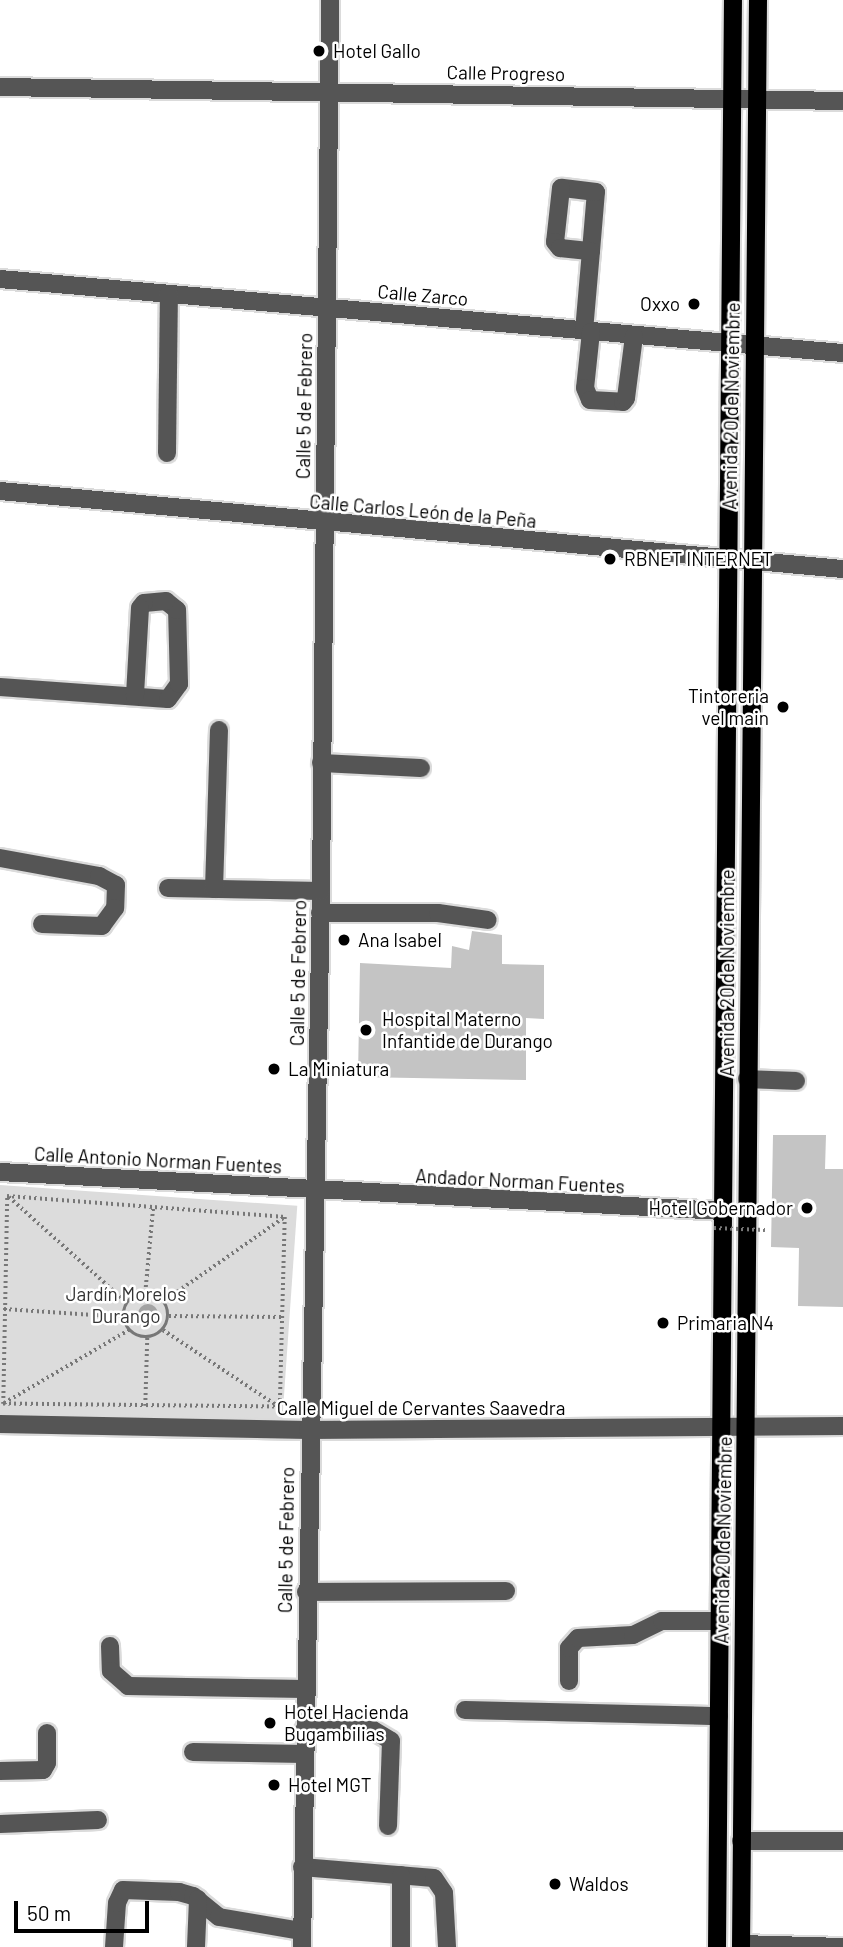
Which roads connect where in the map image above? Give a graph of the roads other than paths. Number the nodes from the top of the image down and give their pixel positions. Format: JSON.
{"nodes":[{"id":1,"x":330,"y":0,"type":"edge"},
{"id":2,"x":733,"y":0,"type":"edge"},
{"id":3,"x":758,"y":0,"type":"edge"},
{"id":4,"x":0,"y":87,"type":"edge"},
{"id":5,"x":329,"y":92,"type":"junction"},
{"id":6,"x":732,"y":98,"type":"junction"},
{"id":7,"x":757,"y":99,"type":"junction"},
{"id":8,"x":843,"y":101,"type":"edge"},
{"id":9,"x":591,"y":251,"type":"dead end"},
{"id":10,"x":0,"y":279,"type":"edge"},
{"id":11,"x":169,"y":293,"type":"junction"},
{"id":12,"x":326,"y":307,"type":"junction"},
{"id":13,"x":587,"y":331,"type":"junction"},
{"id":14,"x":634,"y":336,"type":"junction"},
{"id":15,"x":730,"y":345,"type":"junction"},
{"id":16,"x":752,"y":346,"type":"junction"},
{"id":17,"x":843,"y":353,"type":"edge"},
{"id":18,"x":167,"y":453,"type":"dead end"},
{"id":19,"x":0,"y":491,"type":"edge"},
{"id":20,"x":323,"y":524,"type":"junction"},
{"id":21,"x":728,"y":557,"type":"junction"},
{"id":22,"x":751,"y":559,"type":"junction"},
{"id":23,"x":843,"y":569,"type":"edge"},
{"id":24,"x":0,"y":687,"type":"edge"},
{"id":25,"x":135,"y":696,"type":"junction"},
{"id":26,"x":219,"y":730,"type":"dead end"},
{"id":27,"x":321,"y":763,"type":"junction"},
{"id":28,"x":421,"y":768,"type":"dead end"},
{"id":29,"x":0,"y":858,"type":"edge"},
{"id":30,"x":168,"y":888,"type":"dead end"},
{"id":31,"x":214,"y":889,"type":"junction"},
{"id":32,"x":321,"y":891,"type":"junction"},
{"id":33,"x":320,"y":913,"type":"junction"},
{"id":34,"x":488,"y":920,"type":"dead end"},
{"id":35,"x":41,"y":924,"type":"dead end"},
{"id":36,"x":747,"y":1079,"type":"junction"},
{"id":37,"x":796,"y":1081,"type":"dead end"},
{"id":38,"x":0,"y":1172,"type":"edge"},
{"id":39,"x":314,"y":1190,"type":"junction"},
{"id":40,"x":723,"y":1211,"type":"junction"},
{"id":41,"x":0,"y":1424,"type":"edge"},
{"id":42,"x":843,"y":1426,"type":"edge"},
{"id":43,"x":746,"y":1427,"type":"junction"},
{"id":44,"x":721,"y":1429,"type":"junction"},
{"id":45,"x":308,"y":1430,"type":"junction"},
{"id":46,"x":506,"y":1591,"type":"dead end"},
{"id":47,"x":306,"y":1592,"type":"junction"},
{"id":48,"x":720,"y":1621,"type":"junction"},
{"id":49,"x":110,"y":1646,"type":"dead end"},
{"id":50,"x":569,"y":1681,"type":"dead end"},
{"id":51,"x":304,"y":1689,"type":"junction"},
{"id":52,"x":465,"y":1710,"type":"dead end"},
{"id":53,"x":719,"y":1716,"type":"junction"},
{"id":54,"x":304,"y":1730,"type":"junction"},
{"id":55,"x":47,"y":1734,"type":"dead end"},
{"id":56,"x":193,"y":1752,"type":"dead end"},
{"id":57,"x":304,"y":1754,"type":"junction"},
{"id":58,"x":0,"y":1771,"type":"edge"},
{"id":59,"x":98,"y":1820,"type":"dead end"},
{"id":60,"x":0,"y":1824,"type":"edge"},
{"id":61,"x":388,"y":1826,"type":"dead end"},
{"id":62,"x":741,"y":1841,"type":"junction"},
{"id":63,"x":843,"y":1841,"type":"edge"},
{"id":64,"x":302,"y":1867,"type":"junction"},
{"id":65,"x":401,"y":1875,"type":"junction"},
{"id":66,"x":198,"y":1899,"type":"junction"},
{"id":67,"x":302,"y":1939,"type":"edge"},
{"id":68,"x":741,"y":1946,"type":"edge"},
{"id":69,"x":114,"y":1947,"type":"edge"},
{"id":70,"x":196,"y":1947,"type":"edge"},
{"id":71,"x":401,"y":1947,"type":"edge"},
{"id":72,"x":447,"y":1947,"type":"edge"},
{"id":73,"x":717,"y":1947,"type":"edge"},
{"id":74,"x":843,"y":1947,"type":"edge"}],
"edges":[{"from":1,"to":5,"type":"street","name":"Calle 5 de Febrero"},
{"from":2,"to":6,"type":"main road","name":"Avenida 20 de Noviembre"},
{"from":3,"to":7,"type":"main road","name":"Avenida 20 de Noviembre"},
{"from":4,"to":5,"type":"street","name":"Calle Progreso"},
{"from":5,"to":6,"type":"street","name":"Calle Progreso"},
{"from":5,"to":12,"type":"street","name":"Calle 5 de Febrero"},
{"from":6,"to":7,"type":"street","name":"Calle Progreso"},
{"from":6,"to":15,"type":"main road","name":"Avenida 20 de Noviembre"},
{"from":7,"to":8,"type":"street","name":"Calle Progreso"},
{"from":7,"to":16,"type":"main road","name":"Avenida 20 de Noviembre"},
{"from":9,"to":13,"type":"street"},
{"from":10,"to":11,"type":"street","name":"Calle Zarco"},
{"from":11,"to":12,"type":"street","name":"Calle Zarco"},
{"from":11,"to":18,"type":"street"},
{"from":12,"to":13,"type":"street","name":"Calle Zarco"},
{"from":12,"to":20,"type":"street","name":"Calle 5 de Febrero"},
{"from":13,"to":14,"type":"street","name":"Calle Zarco"},
{"from":13,"to":14,"type":"street"},
{"from":14,"to":15,"type":"street","name":"Calle Zarco"},
{"from":15,"to":16,"type":"street","name":"Calle Zarco"},
{"from":15,"to":21,"type":"main road","name":"Avenida 20 de Noviembre"},
{"from":16,"to":17,"type":"street","name":"Calle Zarco"},
{"from":16,"to":22,"type":"main road","name":"Avenida 20 de Noviembre"},
{"from":19,"to":20,"type":"street","name":"Calle Carlos León de la Peña"},
{"from":20,"to":21,"type":"street","name":"Calle Carlos León de la Peña"},
{"from":20,"to":27,"type":"street","name":"Calle 5 de Febrero"},
{"from":21,"to":22,"type":"street","name":"Calle Carlos León de la Peña"},
{"from":21,"to":40,"type":"main road","name":"Avenida 20 de Noviembre"},
{"from":22,"to":23,"type":"street","name":"Calle Carlos León de la Peña"},
{"from":22,"to":36,"type":"main road","name":"Avenida 20 de Noviembre"},
{"from":24,"to":25,"type":"street"},
{"from":25,"to":25,"type":"street"},
{"from":26,"to":31,"type":"street"},
{"from":27,"to":28,"type":"street"},
{"from":27,"to":32,"type":"street","name":"Calle 5 de Febrero"},
{"from":29,"to":35,"type":"street"},
{"from":30,"to":31,"type":"street"},
{"from":31,"to":32,"type":"street"},
{"from":32,"to":33,"type":"street","name":"Calle 5 de Febrero"},
{"from":33,"to":34,"type":"street"},
{"from":33,"to":39,"type":"street","name":"Calle 5 de Febrero"},
{"from":36,"to":37,"type":"street"},
{"from":36,"to":43,"type":"main road","name":"Avenida 20 de Noviembre"},
{"from":38,"to":39,"type":"street","name":"Calle Antonio Norman Fuentes"},
{"from":39,"to":40,"type":"street","name":"Andador Norman Fuentes"},
{"from":39,"to":45,"type":"street","name":"Calle 5 de Febrero"},
{"from":40,"to":44,"type":"main road","name":"Avenida 20 de Noviembre"},
{"from":41,"to":45,"type":"street","name":"Calle Miguel de Cervantes Saavedra"},
{"from":42,"to":43,"type":"street","name":"Calle Miguel de Cervantes Saavedra"},
{"from":43,"to":44,"type":"street","name":"Calle Miguel de Cervantes Saavedra"},
{"from":43,"to":62,"type":"main road","name":"Avenida 20 de Noviembre"},
{"from":44,"to":45,"type":"street","name":"Calle Miguel de Cervantes Saavedra"},
{"from":44,"to":48,"type":"main road","name":"Avenida 20 de Noviembre"},
{"from":45,"to":47,"type":"street","name":"Calle 5 de Febrero"},
{"from":46,"to":47,"type":"street"},
{"from":47,"to":51,"type":"street","name":"Calle 5 de Febrero"},
{"from":48,"to":50,"type":"street"},
{"from":48,"to":53,"type":"main road","name":"Avenida 20 de Noviembre"},
{"from":49,"to":51,"type":"street"},
{"from":51,"to":54,"type":"street","name":"Calle 5 de Febrero"},
{"from":52,"to":53,"type":"street"},
{"from":53,"to":73,"type":"main road","name":"Avenida 20 de Noviembre"},
{"from":54,"to":57,"type":"street","name":"Calle 5 de Febrero"},
{"from":54,"to":61,"type":"street"},
{"from":55,"to":58,"type":"street"},
{"from":56,"to":57,"type":"street"},
{"from":57,"to":64,"type":"street","name":"Calle 5 de Febrero"},
{"from":59,"to":60,"type":"street"},
{"from":62,"to":63,"type":"street"},
{"from":62,"to":68,"type":"main road","name":"Avenida 20 de Noviembre"},
{"from":64,"to":65,"type":"street"},
{"from":64,"to":67,"type":"street","name":"Calle 5 de Febrero"},
{"from":65,"to":71,"type":"street"},
{"from":65,"to":72,"type":"street"},
{"from":66,"to":67,"type":"street"},
{"from":66,"to":69,"type":"street"},
{"from":66,"to":70,"type":"street"},
{"from":68,"to":74,"type":"street"}]}
